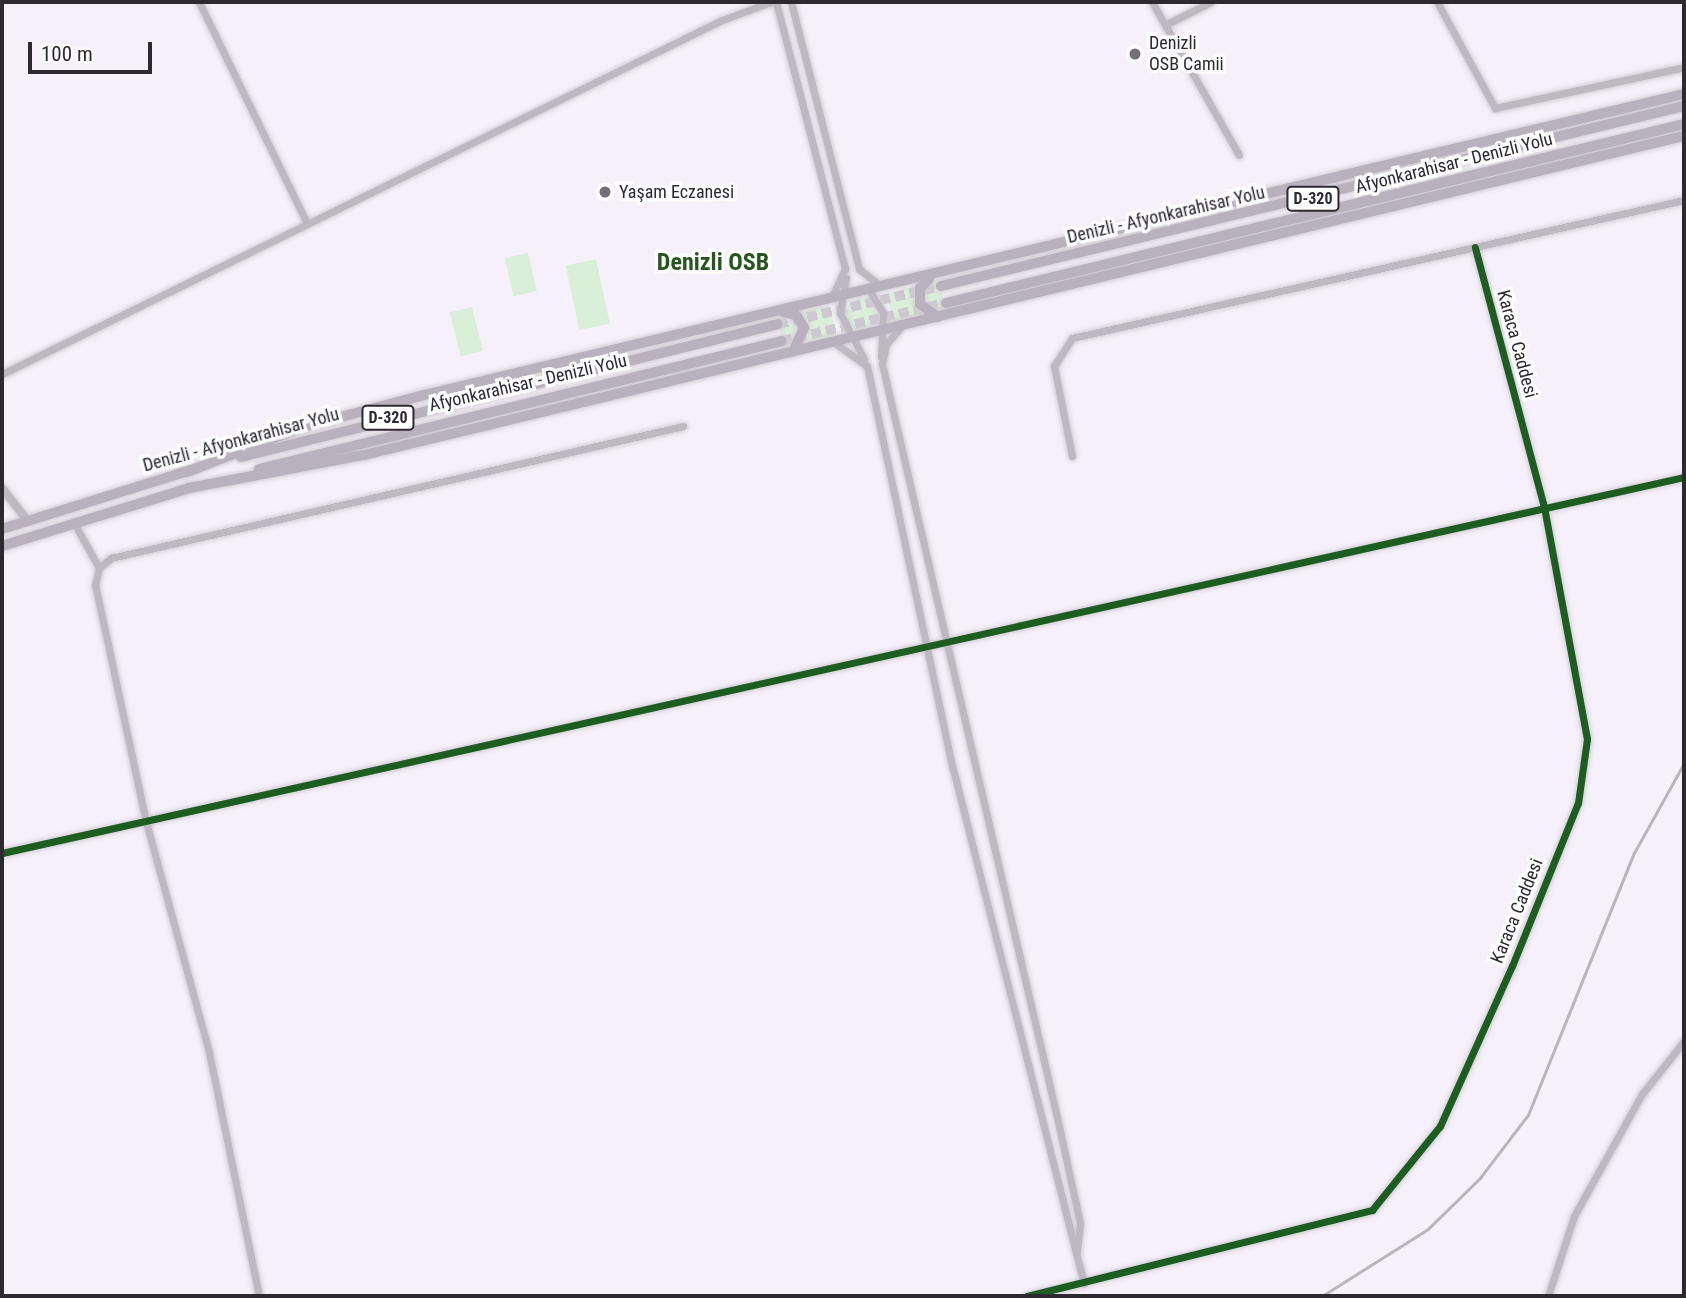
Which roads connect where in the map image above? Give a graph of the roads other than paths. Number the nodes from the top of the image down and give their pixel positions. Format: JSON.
{"nodes":[{"id":1,"x":199,"y":2,"type":"edge"},
{"id":2,"x":774,"y":2,"type":"edge"},
{"id":3,"x":791,"y":2,"type":"edge"},
{"id":4,"x":1152,"y":2,"type":"edge"},
{"id":5,"x":1211,"y":2,"type":"edge"},
{"id":6,"x":1437,"y":2,"type":"edge"},
{"id":7,"x":751,"y":4,"type":"edge"},
{"id":8,"x":1165,"y":25,"type":"junction"},
{"id":9,"x":1684,"y":66,"type":"edge"},
{"id":10,"x":1684,"y":94,"type":"edge"},
{"id":11,"x":1684,"y":106,"type":"edge"},
{"id":12,"x":1684,"y":124,"type":"edge"},
{"id":13,"x":1684,"y":136,"type":"edge"},
{"id":14,"x":1239,"y":155,"type":"dead end"},
{"id":15,"x":1684,"y":200,"type":"edge"},
{"id":16,"x":306,"y":221,"type":"junction"},
{"id":17,"x":1475,"y":247,"type":"junction"},
{"id":18,"x":845,"y":269,"type":"junction"},
{"id":19,"x":859,"y":269,"type":"junction"},
{"id":20,"x":931,"y":277,"type":"junction"},
{"id":21,"x":941,"y":286,"type":"tunnel mouth"},
{"id":22,"x":884,"y":288,"type":"junction"},
{"id":23,"x":869,"y":291,"type":"junction"},
{"id":24,"x":847,"y":296,"type":"junction"},
{"id":25,"x":830,"y":300,"type":"junction"},
{"id":26,"x":946,"y":303,"type":"tunnel mouth"},
{"id":27,"x":778,"y":312,"type":"junction"},
{"id":28,"x":943,"y":317,"type":"junction"},
{"id":29,"x":778,"y":324,"type":"tunnel mouth"},
{"id":30,"x":901,"y":327,"type":"junction"},
{"id":31,"x":878,"y":332,"type":"junction"},
{"id":32,"x":857,"y":338,"type":"junction"},
{"id":33,"x":782,"y":341,"type":"tunnel mouth"},
{"id":34,"x":835,"y":343,"type":"junction"},
{"id":35,"x":790,"y":354,"type":"junction"},
{"id":36,"x":882,"y":364,"type":"junction"},
{"id":37,"x":867,"y":366,"type":"junction"},
{"id":38,"x":2,"y":374,"type":"edge"},
{"id":39,"x":683,"y":426,"type":"dead end"},
{"id":40,"x":1072,"y":456,"type":"dead end"},
{"id":41,"x":187,"y":472,"type":"junction"},
{"id":42,"x":1684,"y":477,"type":"edge"},
{"id":43,"x":2,"y":488,"type":"edge"},
{"id":44,"x":189,"y":488,"type":"junction"},
{"id":45,"x":1544,"y":507,"type":"junction"},
{"id":46,"x":27,"y":520,"type":"junction"},
{"id":47,"x":74,"y":523,"type":"junction"},
{"id":48,"x":2,"y":529,"type":"edge"},
{"id":49,"x":2,"y":546,"type":"edge"},
{"id":50,"x":99,"y":568,"type":"junction"},
{"id":51,"x":942,"y":643,"type":"junction"},
{"id":52,"x":925,"y":646,"type":"junction"},
{"id":53,"x":146,"y":822,"type":"junction"},
{"id":54,"x":2,"y":852,"type":"edge"},
{"id":55,"x":1684,"y":1041,"type":"edge"},
{"id":56,"x":1077,"y":1251,"type":"junction"},
{"id":57,"x":1084,"y":1284,"type":"junction"},
{"id":58,"x":259,"y":1296,"type":"edge"},
{"id":59,"x":1027,"y":1296,"type":"edge"},
{"id":60,"x":1548,"y":1296,"type":"edge"}],
"edges":[{"from":1,"to":16,"type":"street"},
{"from":2,"to":7,"type":"street"},
{"from":2,"to":18,"type":"street"},
{"from":3,"to":19,"type":"street"},
{"from":4,"to":8,"type":"street"},
{"from":5,"to":8,"type":"street"},
{"from":6,"to":9,"type":"street"},
{"from":7,"to":16,"type":"street"},
{"from":8,"to":14,"type":"street"},
{"from":10,"to":20,"type":"highway"},
{"from":11,"to":21,"type":"highway","name":"Denizli - Afyonkarahisar Yolu","number":"D-320"},
{"from":12,"to":26,"type":"highway","name":"Afyonkarahisar - Denizli Yolu","number":"D-320"},
{"from":13,"to":28,"type":"highway"},
{"from":15,"to":17,"type":"street"},
{"from":16,"to":38,"type":"street"},
{"from":17,"to":40,"type":"street"},
{"from":17,"to":45,"type":"street","name":"Karaca Caddesi"},
{"from":18,"to":24,"type":"street"},
{"from":18,"to":25,"type":"street"},
{"from":19,"to":22,"type":"street"},
{"from":19,"to":23,"type":"street"},
{"from":20,"to":22,"type":"highway"},
{"from":20,"to":28,"type":"highway"},
{"from":22,"to":23,"type":"highway"},
{"from":23,"to":24,"type":"highway"},
{"from":23,"to":31,"type":"street"},
{"from":24,"to":25,"type":"highway"},
{"from":24,"to":32,"type":"street"},
{"from":25,"to":27,"type":"highway"},
{"from":27,"to":35,"type":"highway"},
{"from":27,"to":41,"type":"highway"},
{"from":28,"to":30,"type":"highway"},
{"from":29,"to":41,"type":"highway","name":"Denizli - Afyonkarahisar Yolu","number":"D-320"},
{"from":30,"to":31,"type":"highway"},
{"from":30,"to":36,"type":"street"},
{"from":31,"to":32,"type":"highway"},
{"from":31,"to":36,"type":"street"},
{"from":32,"to":34,"type":"highway"},
{"from":32,"to":37,"type":"street"},
{"from":33,"to":44,"type":"highway","name":"Afyonkarahisar - Denizli Yolu","number":"D-320"},
{"from":34,"to":35,"type":"highway"},
{"from":34,"to":37,"type":"street"},
{"from":35,"to":44,"type":"highway"},
{"from":36,"to":51,"type":"street"},
{"from":37,"to":52,"type":"street"},
{"from":39,"to":50,"type":"street"},
{"from":41,"to":46,"type":"highway","name":"Denizli - Afyonkarahisar Yolu","number":"D-320"},
{"from":42,"to":45,"type":"street"},
{"from":43,"to":46,"type":"street"},
{"from":44,"to":47,"type":"highway","name":"Afyonkarahisar - Denizli Yolu","number":"D-320"},
{"from":45,"to":51,"type":"street"},
{"from":45,"to":57,"type":"street","name":"Karaca Caddesi"},
{"from":46,"to":48,"type":"highway","name":"Denizli - Afyonkarahisar Yolu","number":"D-320"},
{"from":47,"to":49,"type":"highway","name":"Afyonkarahisar - Denizli Yolu","number":"D-320"},
{"from":47,"to":50,"type":"street"},
{"from":50,"to":53,"type":"street"},
{"from":51,"to":52,"type":"street"},
{"from":51,"to":56,"type":"street"},
{"from":52,"to":53,"type":"street"},
{"from":52,"to":56,"type":"street"},
{"from":53,"to":54,"type":"street"},
{"from":53,"to":58,"type":"street"},
{"from":55,"to":60,"type":"street"},
{"from":56,"to":57,"type":"street"},
{"from":57,"to":59,"type":"street","name":"Karaca Caddesi"}]}
